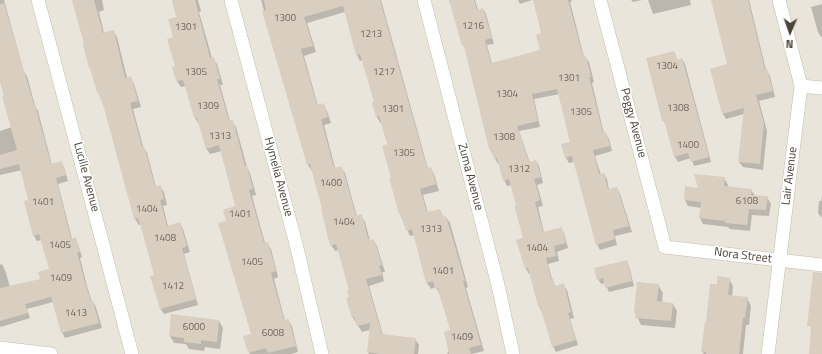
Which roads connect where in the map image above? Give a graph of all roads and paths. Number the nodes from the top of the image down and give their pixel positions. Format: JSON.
{"nodes":[{"id":1,"x":38,"y":0,"type":"edge"},
{"id":2,"x":231,"y":0,"type":"edge"},
{"id":3,"x":424,"y":0,"type":"edge"},
{"id":4,"x":600,"y":0,"type":"edge"},
{"id":5,"x":779,"y":0,"type":"edge"},
{"id":6,"x":801,"y":86,"type":"junction"},
{"id":7,"x":822,"y":88,"type":"edge"},
{"id":8,"x":665,"y":247,"type":"joint"},
{"id":9,"x":779,"y":260,"type":"junction"},
{"id":10,"x":822,"y":266,"type":"edge"},
{"id":11,"x":0,"y":348,"type":"edge"},
{"id":12,"x":51,"y":354,"type":"edge"},
{"id":13,"x":132,"y":354,"type":"edge"},
{"id":14,"x":322,"y":354,"type":"edge"},
{"id":15,"x":513,"y":354,"type":"edge"},
{"id":16,"x":768,"y":354,"type":"edge"}],
"edges":[{"from":1,"to":13,"type":"street","name":"Lucille Avenue"},
{"from":2,"to":14,"type":"street","name":"Hymelia Avenue"},
{"from":3,"to":15,"type":"street","name":"Zuma Avenue"},
{"from":4,"to":8,"type":"street","name":"Peggy Avenue"},
{"from":5,"to":6,"type":"street","name":"Lair Avenue"},
{"from":6,"to":7,"type":"street"},
{"from":6,"to":9,"type":"street","name":"Lair Avenue"},
{"from":8,"to":9,"type":"street","name":"Nora Street"},
{"from":9,"to":10,"type":"street","name":"Nora Street"},
{"from":9,"to":16,"type":"street","name":"Lair Avenue"},
{"from":11,"to":12,"type":"street"}]}
